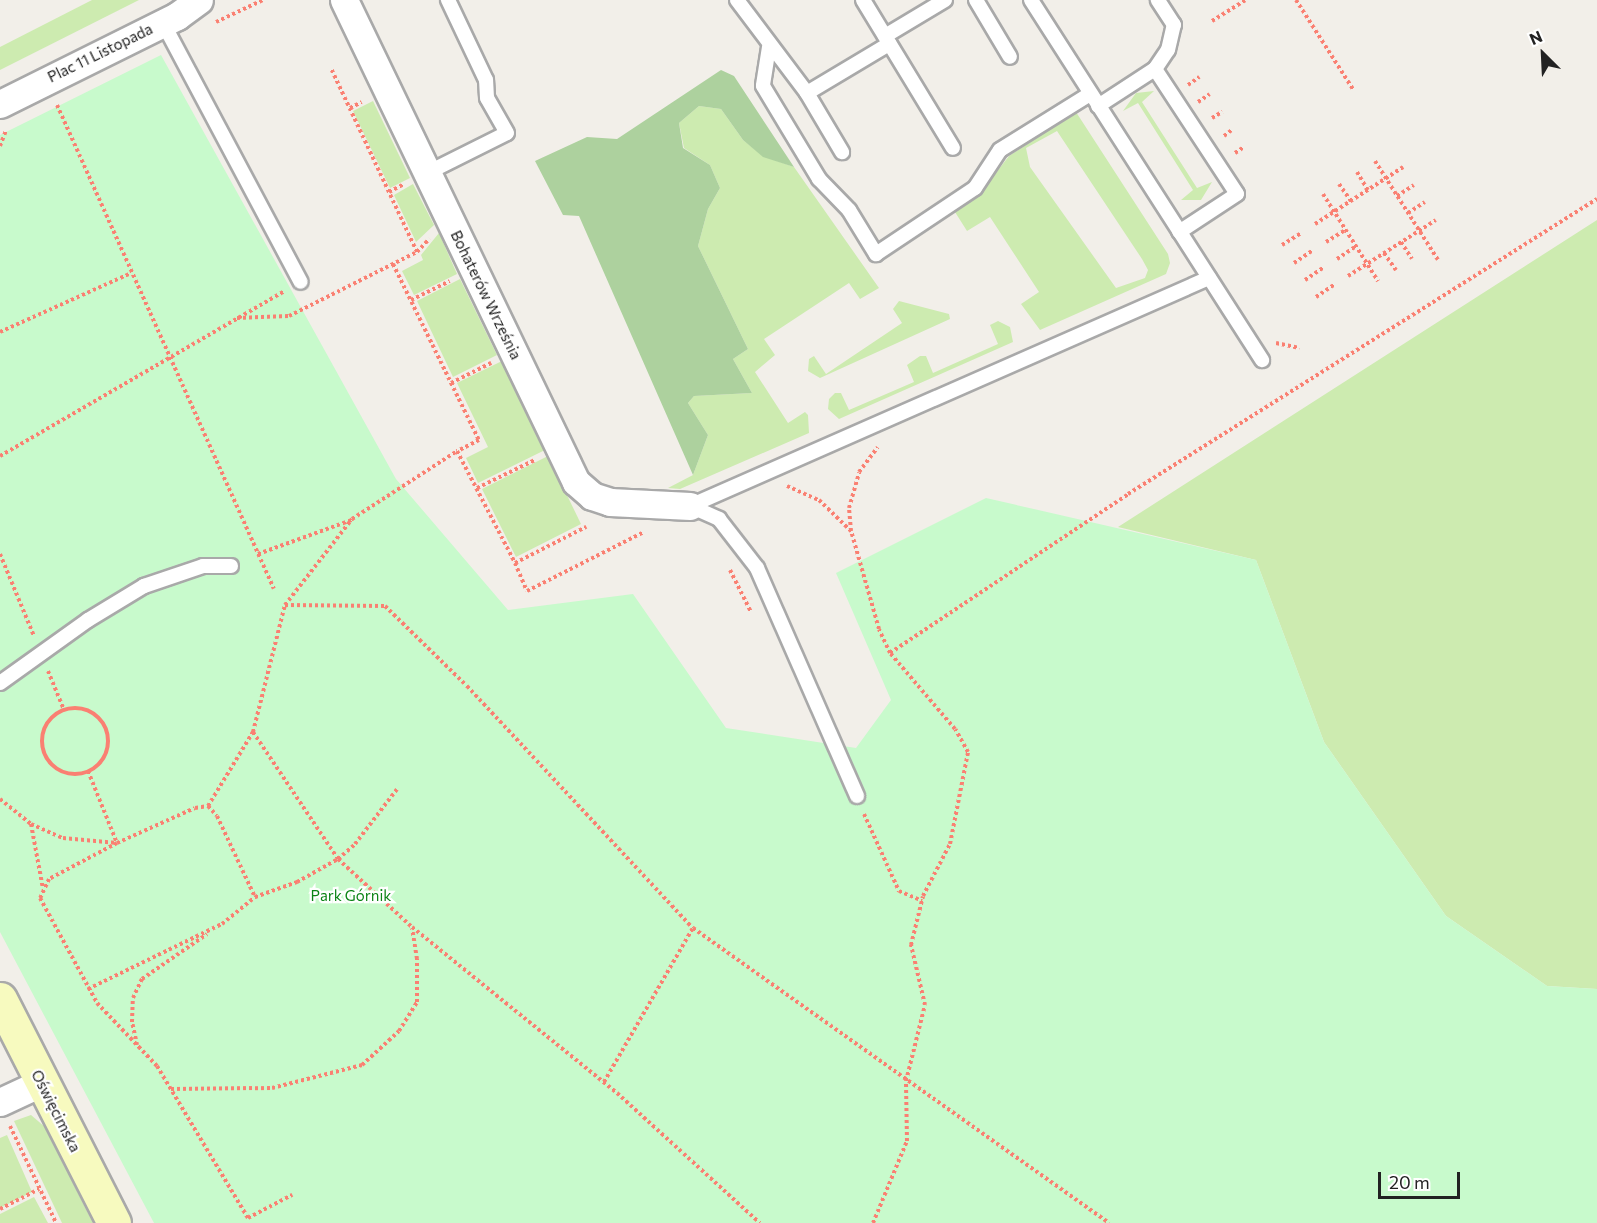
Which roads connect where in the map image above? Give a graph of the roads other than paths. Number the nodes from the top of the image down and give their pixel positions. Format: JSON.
{"nodes":[{"id":1,"x":199,"y":0,"type":"edge"},
{"id":2,"x":344,"y":0,"type":"edge"},
{"id":3,"x":448,"y":0,"type":"edge"},
{"id":4,"x":737,"y":0,"type":"edge"},
{"id":5,"x":863,"y":0,"type":"edge"},
{"id":6,"x":945,"y":0,"type":"edge"},
{"id":7,"x":976,"y":0,"type":"edge"},
{"id":8,"x":1031,"y":0,"type":"edge"},
{"id":9,"x":1158,"y":0,"type":"edge"},
{"id":10,"x":163,"y":22,"type":"junction"},
{"id":11,"x":887,"y":40,"type":"junction"},
{"id":12,"x":769,"y":47,"type":"junction"},
{"id":13,"x":1010,"y":57,"type":"dead end"},
{"id":14,"x":1155,"y":69,"type":"junction"},
{"id":15,"x":807,"y":93,"type":"junction"},
{"id":16,"x":1090,"y":94,"type":"junction"},
{"id":17,"x":1098,"y":106,"type":"junction"},
{"id":18,"x":4,"y":113,"type":"edge"},
{"id":19,"x":953,"y":148,"type":"dead end"},
{"id":20,"x":842,"y":152,"type":"dead end"},
{"id":21,"x":428,"y":173,"type":"junction"},
{"id":22,"x":1179,"y":232,"type":"junction"},
{"id":23,"x":1209,"y":278,"type":"junction"},
{"id":24,"x":301,"y":282,"type":"dead end"},
{"id":25,"x":1262,"y":360,"type":"dead end"},
{"id":26,"x":690,"y":506,"type":"junction"},
{"id":27,"x":231,"y":566,"type":"dead end"},
{"id":28,"x":0,"y":683,"type":"edge"},
{"id":29,"x":857,"y":796,"type":"road end"},
{"id":30,"x":0,"y":999,"type":"edge"},
{"id":31,"x":41,"y":1083,"type":"junction"},
{"id":32,"x":4,"y":1113,"type":"edge"},
{"id":33,"x":114,"y":1223,"type":"edge"}],
"edges":[{"from":1,"to":10,"type":"street","name":"Plac 11 Listopada"},
{"from":2,"to":21,"type":"street","name":"Bohaterów Września"},
{"from":3,"to":21,"type":"lane"},
{"from":4,"to":12,"type":"lane"},
{"from":5,"to":11,"type":"lane"},
{"from":6,"to":11,"type":"lane"},
{"from":7,"to":13,"type":"lane"},
{"from":8,"to":16,"type":"lane"},
{"from":9,"to":14,"type":"lane"},
{"from":10,"to":18,"type":"street","name":"Plac 11 Listopada"},
{"from":10,"to":24,"type":"lane"},
{"from":11,"to":15,"type":"lane"},
{"from":11,"to":19,"type":"lane"},
{"from":12,"to":15,"type":"lane"},
{"from":12,"to":16,"type":"lane"},
{"from":14,"to":17,"type":"lane"},
{"from":14,"to":22,"type":"lane"},
{"from":15,"to":20,"type":"lane"},
{"from":16,"to":17,"type":"lane"},
{"from":17,"to":22,"type":"lane"},
{"from":21,"to":26,"type":"street","name":"Bohaterów Września"},
{"from":22,"to":23,"type":"lane"},
{"from":23,"to":25,"type":"lane"},
{"from":23,"to":26,"type":"lane"},
{"from":26,"to":29,"type":"lane"},
{"from":27,"to":28,"type":"lane"},
{"from":30,"to":31,"type":"street","name":"Oświęcimska"},
{"from":31,"to":32,"type":"street"},
{"from":31,"to":33,"type":"street","name":"Oświęcimska"}]}
